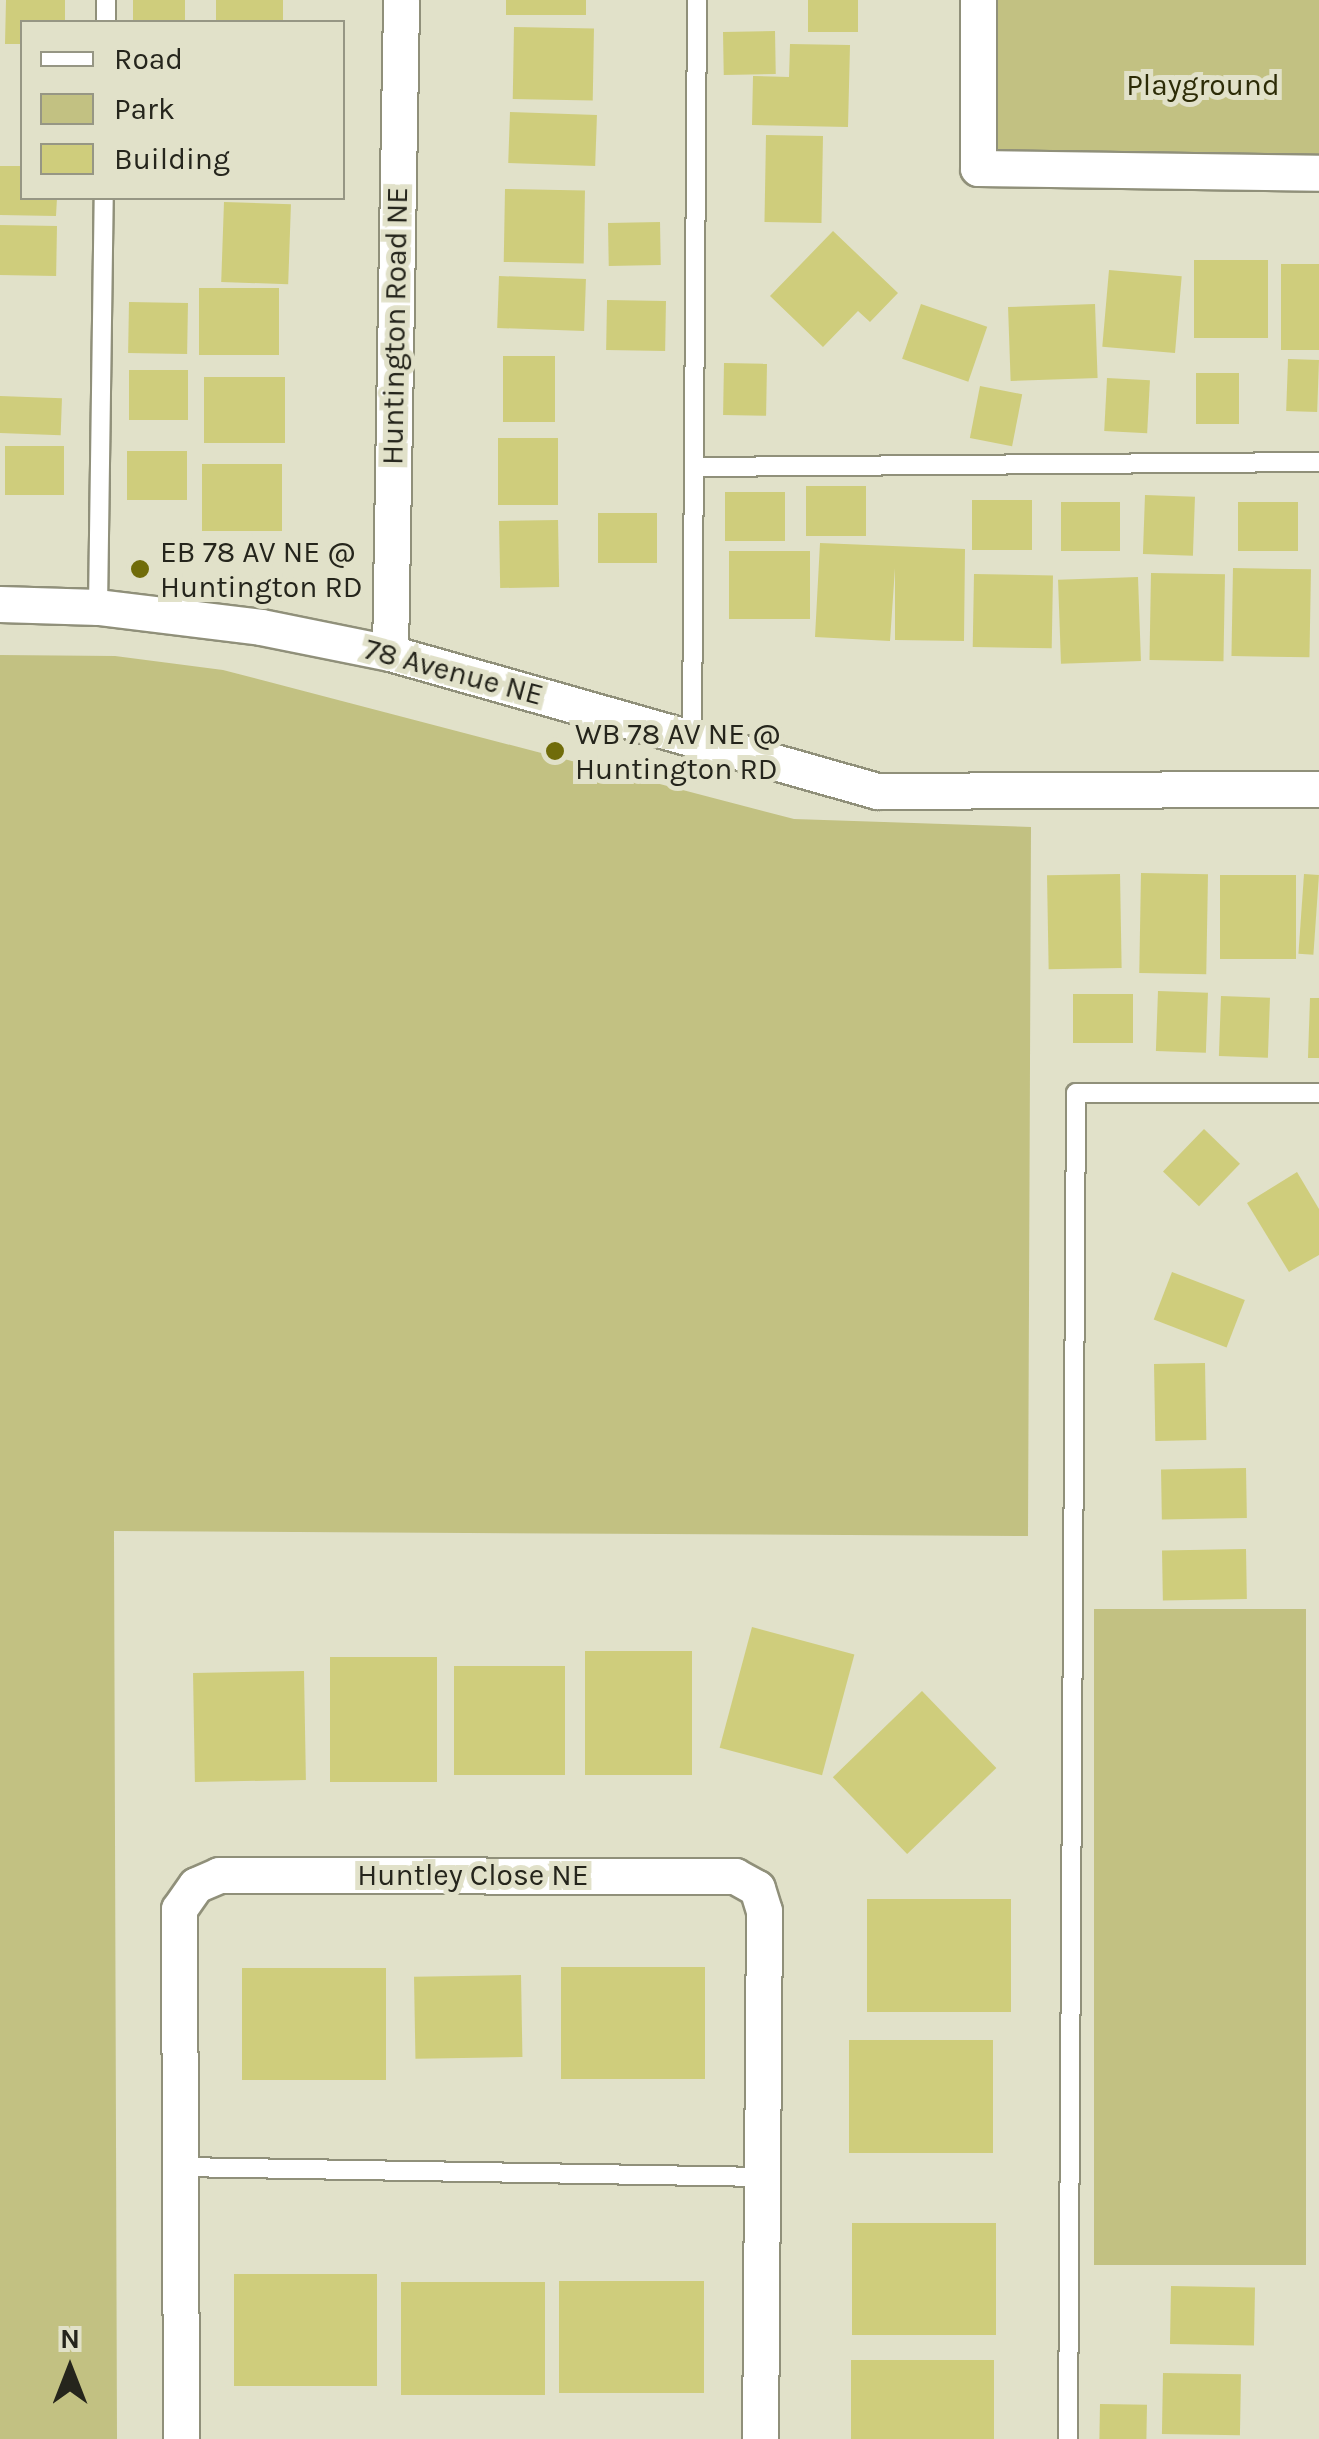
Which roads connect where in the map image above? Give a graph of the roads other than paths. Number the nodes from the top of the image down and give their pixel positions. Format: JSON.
{"nodes":[{"id":1,"x":401,"y":0,"type":"edge"},
{"id":2,"x":697,"y":0,"type":"edge"},
{"id":3,"x":978,"y":0,"type":"edge"},
{"id":4,"x":1319,"y":173,"type":"edge"},
{"id":5,"x":104,"y":200,"type":"edge"},
{"id":6,"x":1319,"y":462,"type":"edge"},
{"id":7,"x":695,"y":467,"type":"junction"},
{"id":8,"x":0,"y":604,"type":"edge"},
{"id":9,"x":98,"y":607,"type":"junction"},
{"id":10,"x":390,"y":653,"type":"junction"},
{"id":11,"x":692,"y":737,"type":"junction"},
{"id":12,"x":1319,"y":789,"type":"edge"},
{"id":13,"x":1319,"y":1092,"type":"edge"},
{"id":14,"x":180,"y":2168,"type":"junction"},
{"id":15,"x":764,"y":2177,"type":"junction"},
{"id":16,"x":180,"y":2439,"type":"edge"},
{"id":17,"x":760,"y":2439,"type":"edge"},
{"id":18,"x":1068,"y":2439,"type":"edge"}],
"edges":[{"from":1,"to":10,"type":"street","name":"Huntington Road NE"},
{"from":2,"to":7,"type":"lane"},
{"from":3,"to":4,"type":"street"},
{"from":5,"to":9,"type":"lane"},
{"from":6,"to":7,"type":"lane"},
{"from":7,"to":11,"type":"lane"},
{"from":8,"to":9,"type":"street","name":"78 Avenue NE"},
{"from":9,"to":10,"type":"street","name":"78 Avenue NE"},
{"from":10,"to":11,"type":"street","name":"78 Avenue NE"},
{"from":11,"to":12,"type":"street","name":"78 Avenue NE"},
{"from":13,"to":18,"type":"lane"},
{"from":14,"to":15,"type":"lane"},
{"from":14,"to":15,"type":"street","name":"Huntley Close NE"},
{"from":14,"to":16,"type":"street","name":"Huntley Close NE"},
{"from":15,"to":17,"type":"street","name":"Huntley Close NE"}]}
